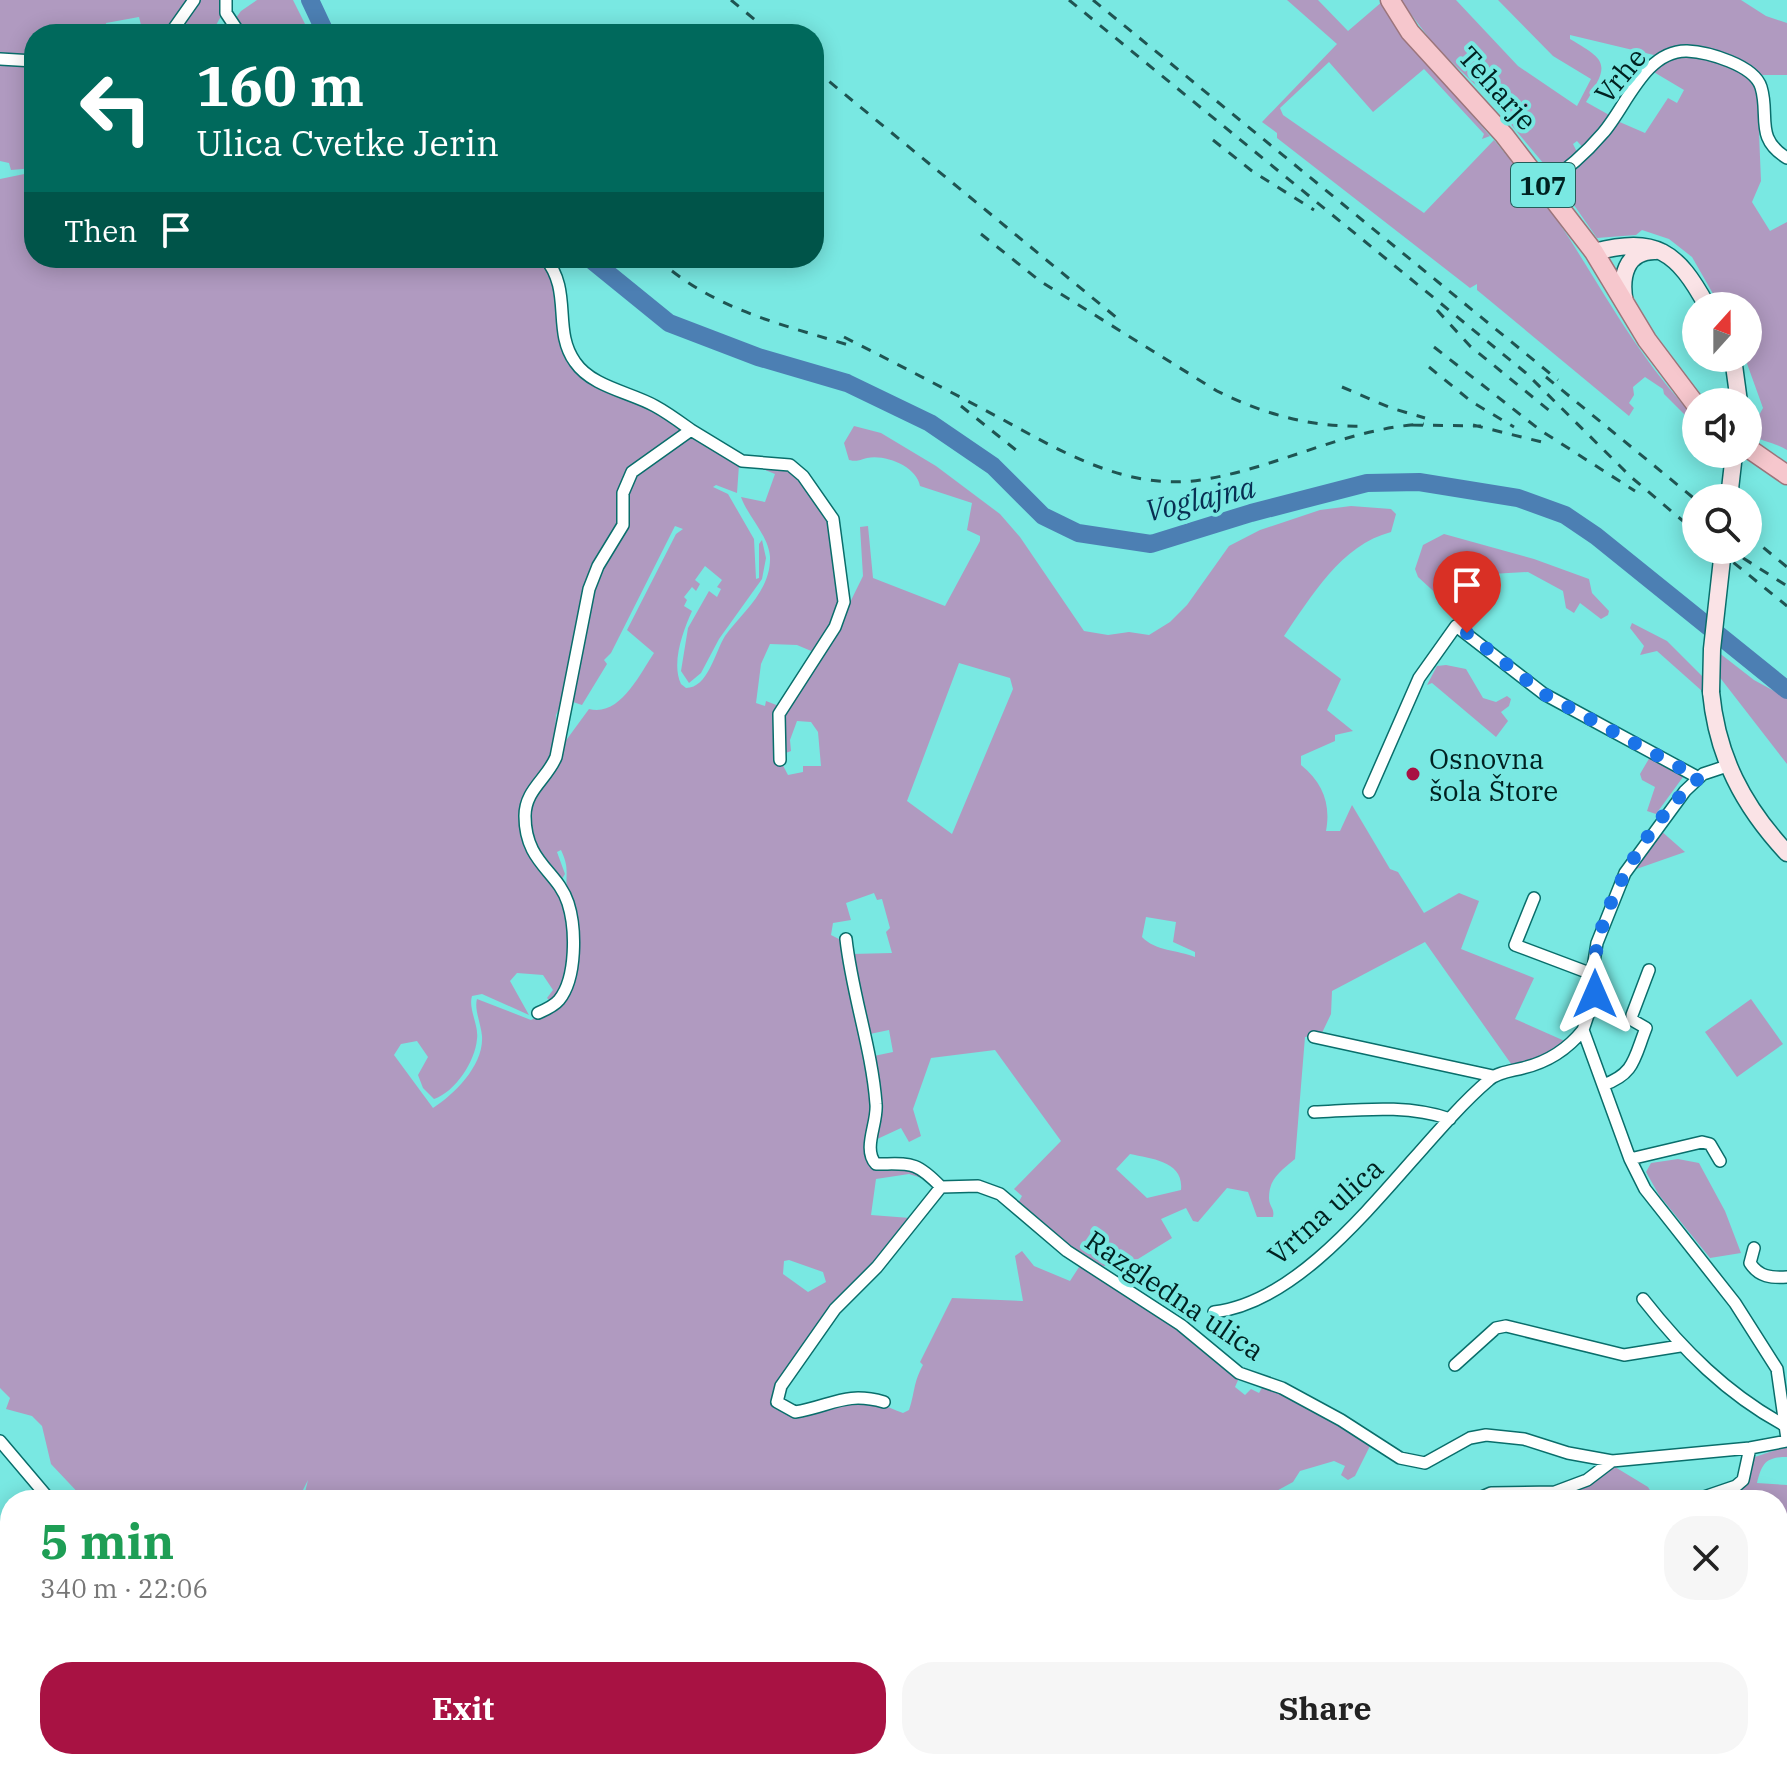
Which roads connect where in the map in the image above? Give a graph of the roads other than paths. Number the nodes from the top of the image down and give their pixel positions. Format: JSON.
{"nodes":[{"id":1,"x":194,"y":0,"type":"edge"},
{"id":2,"x":226,"y":0,"type":"edge"},
{"id":3,"x":1390,"y":0,"type":"edge"},
{"id":4,"x":177,"y":24,"type":"edge"},
{"id":5,"x":233,"y":24,"type":"edge"},
{"id":6,"x":0,"y":59,"type":"edge"},
{"id":7,"x":24,"y":60,"type":"edge"},
{"id":8,"x":1787,"y":158,"type":"edge"},
{"id":9,"x":1544,"y":185,"type":"junction"},
{"id":10,"x":1594,"y":252,"type":"junction"},
{"id":11,"x":1669,"y":255,"type":"junction"},
{"id":12,"x":553,"y":268,"type":"edge"},
{"id":13,"x":1698,"y":292,"type":"edge"},
{"id":14,"x":1626,"y":304,"type":"junction"},
{"id":15,"x":1682,"y":388,"type":"edge"},
{"id":16,"x":691,"y":430,"type":"junction"},
{"id":17,"x":1762,"y":458,"type":"edge"},
{"id":18,"x":1787,"y":475,"type":"edge"},
{"id":19,"x":1721,"y":564,"type":"edge"},
{"id":20,"x":780,"y":760,"type":"dead end"},
{"id":21,"x":1727,"y":766,"type":"junction"},
{"id":22,"x":1699,"y":778,"type":"junction"},
{"id":23,"x":1369,"y":792,"type":"dead end"},
{"id":24,"x":1787,"y":853,"type":"edge"},
{"id":25,"x":1534,"y":898,"type":"dead end"},
{"id":26,"x":846,"y":939,"type":"dead end"},
{"id":27,"x":1649,"y":970,"type":"dead end"},
{"id":28,"x":1592,"y":974,"type":"junction"},
{"id":29,"x":538,"y":1013,"type":"dead end"},
{"id":30,"x":1583,"y":1030,"type":"junction"},
{"id":31,"x":1314,"y":1037,"type":"dead end"},
{"id":32,"x":1493,"y":1076,"type":"junction"},
{"id":33,"x":1603,"y":1085,"type":"junction"},
{"id":34,"x":1314,"y":1112,"type":"dead end"},
{"id":35,"x":1450,"y":1119,"type":"junction"},
{"id":36,"x":1630,"y":1159,"type":"junction"},
{"id":37,"x":1720,"y":1161,"type":"dead end"},
{"id":38,"x":941,"y":1187,"type":"junction"},
{"id":39,"x":1754,"y":1248,"type":"dead end"},
{"id":40,"x":1787,"y":1277,"type":"edge"},
{"id":41,"x":1643,"y":1299,"type":"dead end"},
{"id":42,"x":1214,"y":1312,"type":"dead end"},
{"id":43,"x":1680,"y":1346,"type":"junction"},
{"id":44,"x":1455,"y":1365,"type":"dead end"},
{"id":45,"x":884,"y":1402,"type":"dead end"},
{"id":46,"x":1784,"y":1425,"type":"junction"},
{"id":47,"x":1787,"y":1440,"type":"edge"},
{"id":48,"x":0,"y":1441,"type":"edge"},
{"id":49,"x":1750,"y":1448,"type":"junction"},
{"id":50,"x":1612,"y":1461,"type":"junction"},
{"id":51,"x":42,"y":1490,"type":"edge"},
{"id":52,"x":1560,"y":1490,"type":"edge"},
{"id":53,"x":1724,"y":1490,"type":"edge"}],
"edges":[{"from":1,"to":4,"type":"street"},
{"from":2,"to":5,"type":"street"},
{"from":3,"to":9,"type":"main road","name":"Teharje","number":"107"},
{"from":6,"to":7,"type":"street"},
{"from":8,"to":9,"type":"street","name":"Vrhe"},
{"from":9,"to":10,"type":"main road","name":"Teharje","number":"107"},
{"from":10,"to":11,"type":"street"},
{"from":10,"to":14,"type":"main road","number":"107"},
{"from":11,"to":13,"type":"street"},
{"from":11,"to":14,"type":"street"},
{"from":12,"to":16,"type":"street"},
{"from":14,"to":15,"type":"main road","number":"107"},
{"from":16,"to":20,"type":"street"},
{"from":16,"to":29,"type":"street"},
{"from":17,"to":18,"type":"main road"},
{"from":19,"to":21,"type":"street","bridge":true},
{"from":21,"to":22,"type":"street"},
{"from":21,"to":24,"type":"street"},
{"from":22,"to":23,"type":"street"},
{"from":22,"to":28,"type":"street"},
{"from":25,"to":28,"type":"street"},
{"from":26,"to":38,"type":"street"},
{"from":27,"to":33,"type":"street"},
{"from":28,"to":30,"type":"street"},
{"from":30,"to":32,"type":"street"},
{"from":30,"to":33,"type":"street"},
{"from":31,"to":32,"type":"street"},
{"from":32,"to":35,"type":"street","name":"Vrtna ulica"},
{"from":33,"to":36,"type":"street"},
{"from":34,"to":35,"type":"street","name":"Vrtna ulica"},
{"from":35,"to":42,"type":"street","name":"Vrtna ulica"},
{"from":36,"to":37,"type":"street"},
{"from":36,"to":46,"type":"street"},
{"from":38,"to":45,"type":"street"},
{"from":38,"to":50,"type":"street","name":"Razgledna ulica"},
{"from":39,"to":40,"type":"street"},
{"from":41,"to":43,"type":"street"},
{"from":43,"to":44,"type":"street"},
{"from":43,"to":46,"type":"street"},
{"from":46,"to":47,"type":"street"},
{"from":47,"to":49,"type":"street","name":"Razgledna ulica"},
{"from":48,"to":51,"type":"street"},
{"from":49,"to":50,"type":"street","name":"Razgledna ulica"},
{"from":49,"to":53,"type":"street"},
{"from":50,"to":52,"type":"street","name":"Razgledna ulica"}]}
